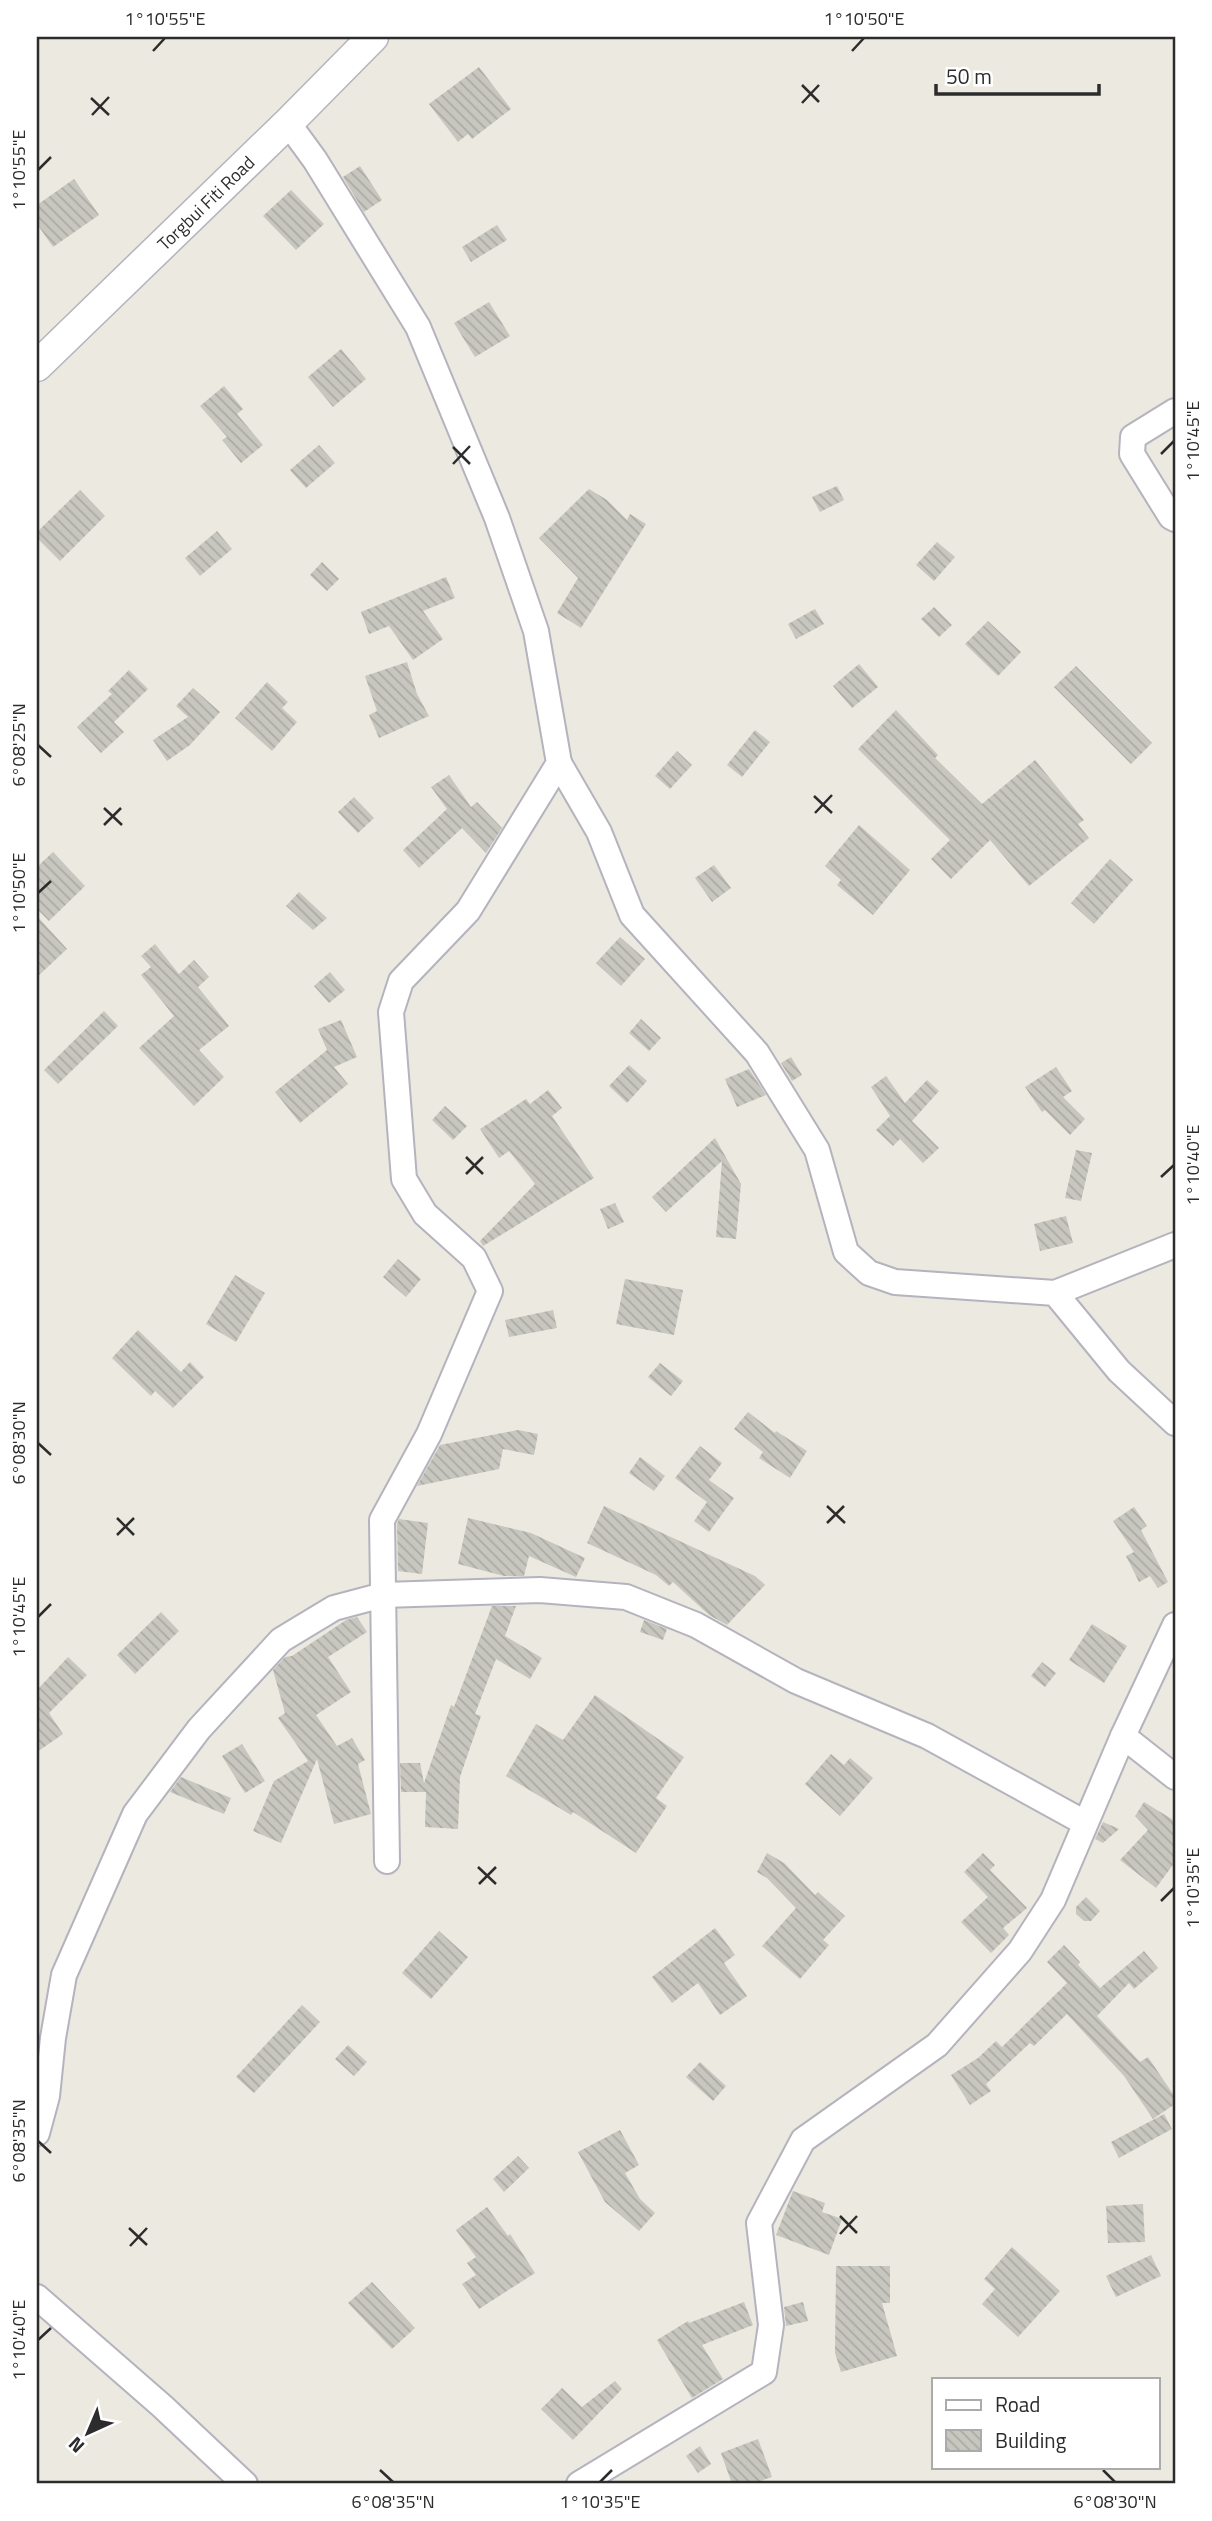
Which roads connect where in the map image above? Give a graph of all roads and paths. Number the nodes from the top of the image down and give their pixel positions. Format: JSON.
{"nodes":[{"id":1,"x":373,"y":37,"type":"edge"},
{"id":2,"x":288,"y":123,"type":"junction"},
{"id":3,"x":37,"y":366,"type":"edge"},
{"id":4,"x":1175,"y":411,"type":"edge"},
{"id":5,"x":1175,"y":519,"type":"edge"},
{"id":6,"x":559,"y":763,"type":"junction"},
{"id":7,"x":1175,"y":1245,"type":"edge"},
{"id":8,"x":1055,"y":1293,"type":"junction"},
{"id":9,"x":1175,"y":1423,"type":"edge"},
{"id":10,"x":383,"y":1595,"type":"junction"},
{"id":11,"x":1175,"y":1625,"type":"edge"},
{"id":12,"x":1123,"y":1737,"type":"junction"},
{"id":13,"x":1175,"y":1777,"type":"edge"},
{"id":14,"x":1085,"y":1823,"type":"junction"},
{"id":15,"x":387,"y":1861,"type":"dead end"},
{"id":16,"x":37,"y":2133,"type":"edge"},
{"id":17,"x":37,"y":2297,"type":"edge"},
{"id":18,"x":245,"y":2484,"type":"edge"},
{"id":19,"x":579,"y":2484,"type":"edge"}],
"edges":[{"from":1,"to":2,"type":"street","name":"Torgbui Fiti Road"},
{"from":2,"to":3,"type":"street","name":"Torgbui Fiti Road"},
{"from":2,"to":6,"type":"street"},
{"from":4,"to":5,"type":"street"},
{"from":6,"to":8,"type":"street"},
{"from":6,"to":10,"type":"street"},
{"from":7,"to":8,"type":"street"},
{"from":8,"to":9,"type":"street"},
{"from":10,"to":14,"type":"street"},
{"from":10,"to":15,"type":"street"},
{"from":10,"to":16,"type":"street"},
{"from":11,"to":12,"type":"street"},
{"from":12,"to":13,"type":"street"},
{"from":12,"to":14,"type":"street"},
{"from":14,"to":19,"type":"street"},
{"from":17,"to":18,"type":"street"}]}
